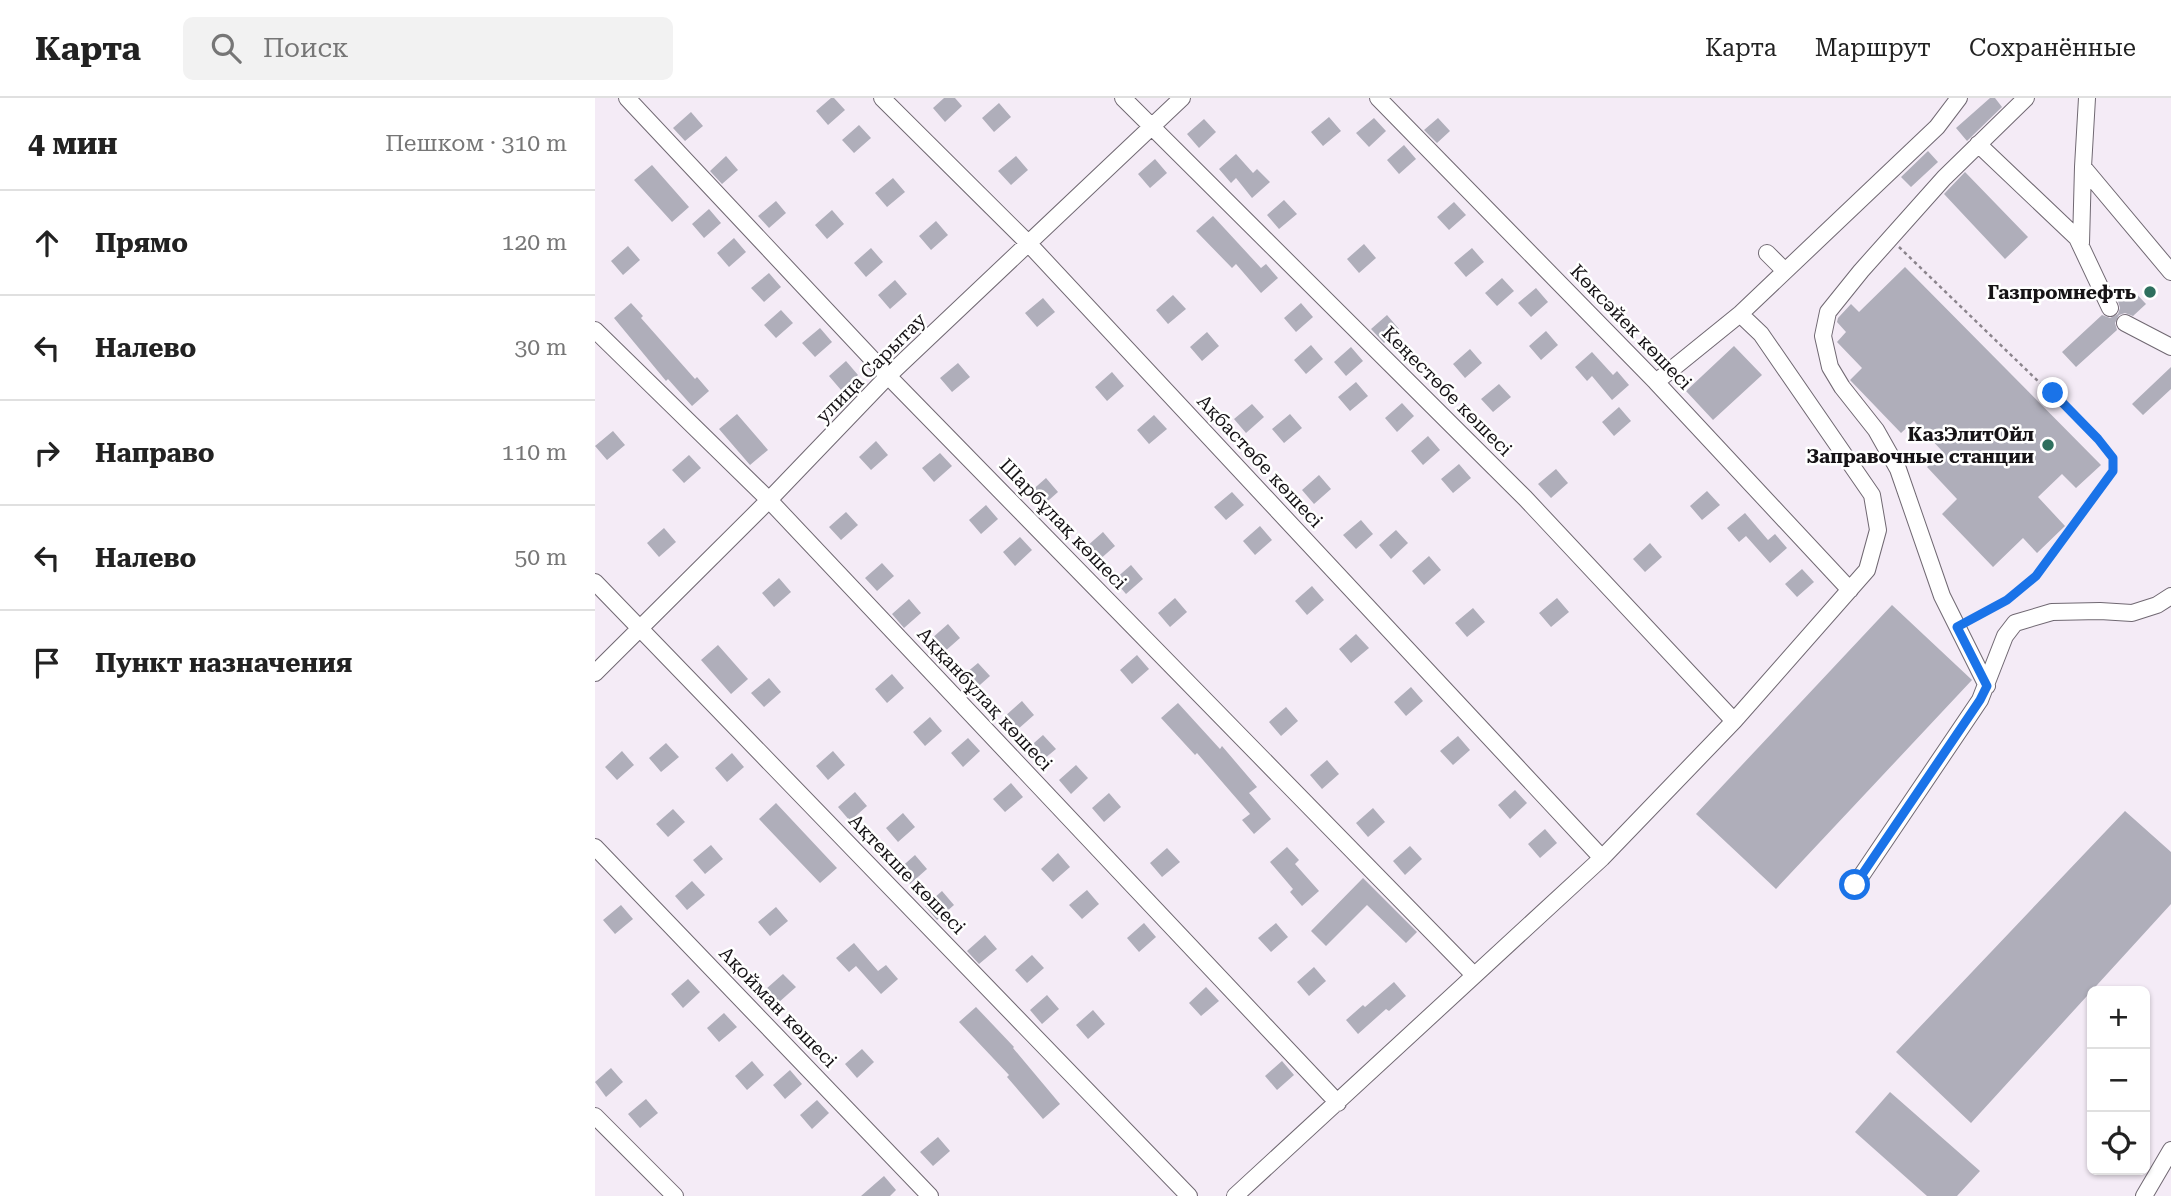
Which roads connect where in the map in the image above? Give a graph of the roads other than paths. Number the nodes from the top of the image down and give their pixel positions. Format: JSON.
{"nodes":[{"id":1,"x":627,"y":98,"type":"edge"},
{"id":2,"x":882,"y":98,"type":"edge"},
{"id":3,"x":1123,"y":98,"type":"edge"},
{"id":4,"x":1182,"y":98,"type":"edge"},
{"id":5,"x":1378,"y":98,"type":"edge"},
{"id":6,"x":1959,"y":98,"type":"edge"},
{"id":7,"x":2026,"y":98,"type":"edge"},
{"id":8,"x":2087,"y":98,"type":"edge"},
{"id":9,"x":1151,"y":127,"type":"junction"},
{"id":10,"x":1978,"y":144,"type":"junction"},
{"id":11,"x":2083,"y":167,"type":"junction"},
{"id":12,"x":2081,"y":243,"type":"junction"},
{"id":13,"x":1029,"y":244,"type":"junction"},
{"id":14,"x":1767,"y":253,"type":"dead end"},
{"id":15,"x":1785,"y":271,"type":"junction"},
{"id":16,"x":2171,"y":272,"type":"edge"},
{"id":17,"x":2110,"y":308,"type":"dead end"},
{"id":18,"x":1740,"y":314,"type":"junction"},
{"id":19,"x":2125,"y":323,"type":"dead end"},
{"id":20,"x":595,"y":330,"type":"edge"},
{"id":21,"x":2171,"y":347,"type":"edge"},
{"id":22,"x":888,"y":376,"type":"junction"},
{"id":23,"x":1656,"y":382,"type":"junction"},
{"id":24,"x":769,"y":500,"type":"junction"},
{"id":25,"x":595,"y":583,"type":"edge"},
{"id":26,"x":1850,"y":590,"type":"junction"},
{"id":27,"x":2171,"y":596,"type":"edge"},
{"id":28,"x":641,"y":629,"type":"junction"},
{"id":29,"x":595,"y":673,"type":"edge"},
{"id":30,"x":1987,"y":686,"type":"junction"},
{"id":31,"x":1734,"y":721,"type":"junction"},
{"id":32,"x":595,"y":847,"type":"edge"},
{"id":33,"x":1602,"y":858,"type":"junction"},
{"id":34,"x":1855,"y":885,"type":"dead end"},
{"id":35,"x":1474,"y":975,"type":"junction"},
{"id":36,"x":1338,"y":1103,"type":"junction"},
{"id":37,"x":595,"y":1116,"type":"edge"},
{"id":38,"x":2171,"y":1150,"type":"edge"},
{"id":39,"x":675,"y":1196,"type":"edge"},
{"id":40,"x":930,"y":1196,"type":"edge"},
{"id":41,"x":1189,"y":1196,"type":"edge"},
{"id":42,"x":1235,"y":1196,"type":"edge"},
{"id":43,"x":2144,"y":1196,"type":"edge"}],
"edges":[{"from":1,"to":22,"type":"street","name":"Шарбұлақ көшесі"},
{"from":2,"to":13,"type":"street","name":"Ақбастөбе көшесі"},
{"from":3,"to":9,"type":"street","name":"Кеңестөбе көшесі"},
{"from":4,"to":9,"type":"street","name":"улица Сарытау"},
{"from":5,"to":23,"type":"street","name":"Көксәйек көшесі"},
{"from":6,"to":15,"type":"street"},
{"from":7,"to":10,"type":"street"},
{"from":8,"to":11,"type":"street"},
{"from":9,"to":13,"type":"street","name":"улица Сарытау"},
{"from":9,"to":31,"type":"street","name":"Кеңестөбе көшесі"},
{"from":10,"to":12,"type":"street"},
{"from":10,"to":30,"type":"street"},
{"from":11,"to":12,"type":"street"},
{"from":11,"to":16,"type":"street"},
{"from":12,"to":17,"type":"street"},
{"from":13,"to":22,"type":"street","name":"улица Сарытау"},
{"from":13,"to":33,"type":"street","name":"Ақбастөбе көшесі"},
{"from":14,"to":15,"type":"street"},
{"from":15,"to":18,"type":"street"},
{"from":18,"to":23,"type":"street"},
{"from":18,"to":26,"type":"street"},
{"from":19,"to":21,"type":"street"},
{"from":20,"to":24,"type":"street","name":"Аққанбұлақ көшесі"},
{"from":22,"to":24,"type":"street","name":"улица Сарытау"},
{"from":22,"to":35,"type":"street","name":"Шарбұлақ көшесі"},
{"from":23,"to":26,"type":"street","name":"Көксәйек көшесі"},
{"from":24,"to":28,"type":"street","name":"улица Сарытау"},
{"from":24,"to":36,"type":"street","name":"Аққанбұлақ көшесі"},
{"from":25,"to":28,"type":"street","name":"Ақтекше көшесі"},
{"from":26,"to":31,"type":"street"},
{"from":27,"to":30,"type":"street"},
{"from":28,"to":29,"type":"street","name":"улица Сарытау"},
{"from":28,"to":41,"type":"street","name":"Ақтекше көшесі"},
{"from":30,"to":34,"type":"street"},
{"from":31,"to":33,"type":"street"},
{"from":32,"to":40,"type":"street","name":"Ақойман көшесі"},
{"from":33,"to":35,"type":"street"},
{"from":35,"to":36,"type":"street"},
{"from":36,"to":42,"type":"street"},
{"from":37,"to":39,"type":"street"},
{"from":38,"to":43,"type":"street"}]}
